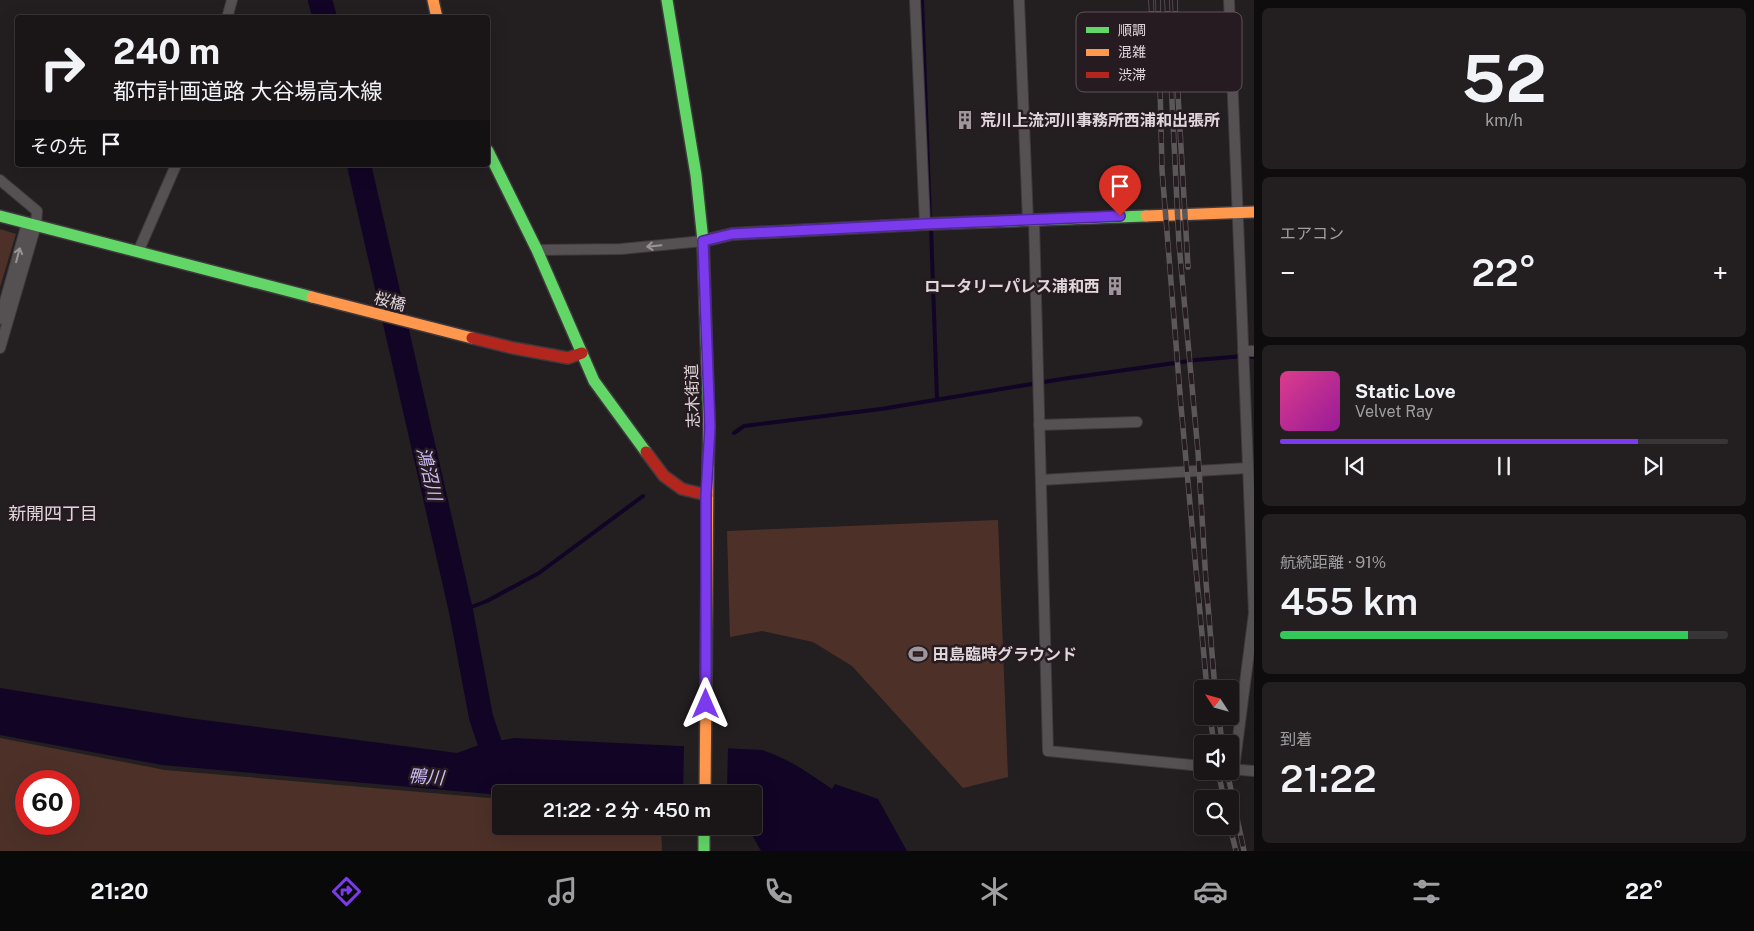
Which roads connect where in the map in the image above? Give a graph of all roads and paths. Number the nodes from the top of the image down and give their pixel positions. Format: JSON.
{"nodes":[{"id":1,"x":232,"y":0,"type":"edge"},
{"id":2,"x":433,"y":0,"type":"edge"},
{"id":3,"x":667,"y":0,"type":"edge"},
{"id":4,"x":915,"y":0,"type":"edge"},
{"id":5,"x":1019,"y":0,"type":"edge"},
{"id":6,"x":228,"y":15,"type":"edge"},
{"id":7,"x":436,"y":15,"type":"edge"},
{"id":8,"x":1233,"y":92,"type":"edge"},
{"id":9,"x":490,"y":155,"type":"edge"},
{"id":10,"x":175,"y":167,"type":"edge"},
{"id":11,"x":0,"y":180,"type":"edge"},
{"id":12,"x":1254,"y":212,"type":"edge"},
{"id":13,"x":1238,"y":213,"type":"junction"},
{"id":14,"x":0,"y":216,"type":"edge"},
{"id":15,"x":1031,"y":221,"type":"junction"},
{"id":16,"x":31,"y":224,"type":"junction"},
{"id":17,"x":929,"y":224,"type":"junction"},
{"id":18,"x":703,"y":241,"type":"junction"},
{"id":19,"x":537,"y":250,"type":"junction"},
{"id":20,"x":138,"y":252,"type":"junction"},
{"id":21,"x":0,"y":319,"type":"edge"},
{"id":22,"x":0,"y":348,"type":"edge"},
{"id":23,"x":1243,"y":351,"type":"junction"},
{"id":24,"x":1254,"y":351,"type":"edge"},
{"id":25,"x":582,"y":353,"type":"junction"},
{"id":26,"x":1136,"y":422,"type":"dead end"},
{"id":27,"x":1039,"y":425,"type":"junction"},
{"id":28,"x":1248,"y":468,"type":"junction"},
{"id":29,"x":1041,"y":480,"type":"junction"},
{"id":30,"x":706,"y":495,"type":"junction"},
{"id":31,"x":1253,"y":560,"type":"edge"},
{"id":32,"x":1254,"y":597,"type":"edge"},
{"id":33,"x":1254,"y":613,"type":"edge"},
{"id":34,"x":1253,"y":636,"type":"edge"},
{"id":35,"x":1237,"y":735,"type":"edge"},
{"id":36,"x":1194,"y":765,"type":"edge"},
{"id":37,"x":1239,"y":770,"type":"edge"},
{"id":38,"x":1254,"y":771,"type":"edge"},
{"id":39,"x":705,"y":785,"type":"edge"},
{"id":40,"x":704,"y":835,"type":"edge"},
{"id":41,"x":704,"y":851,"type":"edge"}],
"edges":[{"from":1,"to":6,"type":"street"},
{"from":2,"to":7,"type":"street"},
{"from":3,"to":18,"type":"street","name":"志木街道"},
{"from":4,"to":17,"type":"street"},
{"from":5,"to":15,"type":"street"},
{"from":8,"to":13,"type":"street"},
{"from":9,"to":19,"type":"street"},
{"from":10,"to":20,"type":"street"},
{"from":11,"to":16,"type":"street"},
{"from":12,"to":13,"type":"street"},
{"from":13,"to":15,"type":"street"},
{"from":13,"to":23,"type":"street"},
{"from":14,"to":16,"type":"street","name":"桜橋"},
{"from":15,"to":17,"type":"street"},
{"from":15,"to":27,"type":"street"},
{"from":16,"to":20,"type":"street","name":"桜橋"},
{"from":21,"to":16,"type":"street","one_way":true},
{"from":16,"to":22,"type":"street"},
{"from":17,"to":18,"type":"street"},
{"from":18,"to":19,"type":"street","one_way":true},
{"from":18,"to":30,"type":"street","name":"志木街道"},
{"from":19,"to":25,"type":"street"},
{"from":20,"to":25,"type":"street","name":"桜橋"},
{"from":23,"to":24,"type":"street"},
{"from":23,"to":28,"type":"street"},
{"from":25,"to":30,"type":"street"},
{"from":26,"to":27,"type":"street"},
{"from":27,"to":29,"type":"street"},
{"from":28,"to":29,"type":"street"},
{"from":28,"to":31,"type":"street"},
{"from":29,"to":36,"type":"street"},
{"from":30,"to":39,"type":"street","name":"志木街道"},
{"from":31,"to":32,"type":"street"},
{"from":32,"to":33,"type":"street"},
{"from":33,"to":34,"type":"street"},
{"from":34,"to":35,"type":"street"},
{"from":37,"to":38,"type":"street"},
{"from":40,"to":41,"type":"street"}]}
